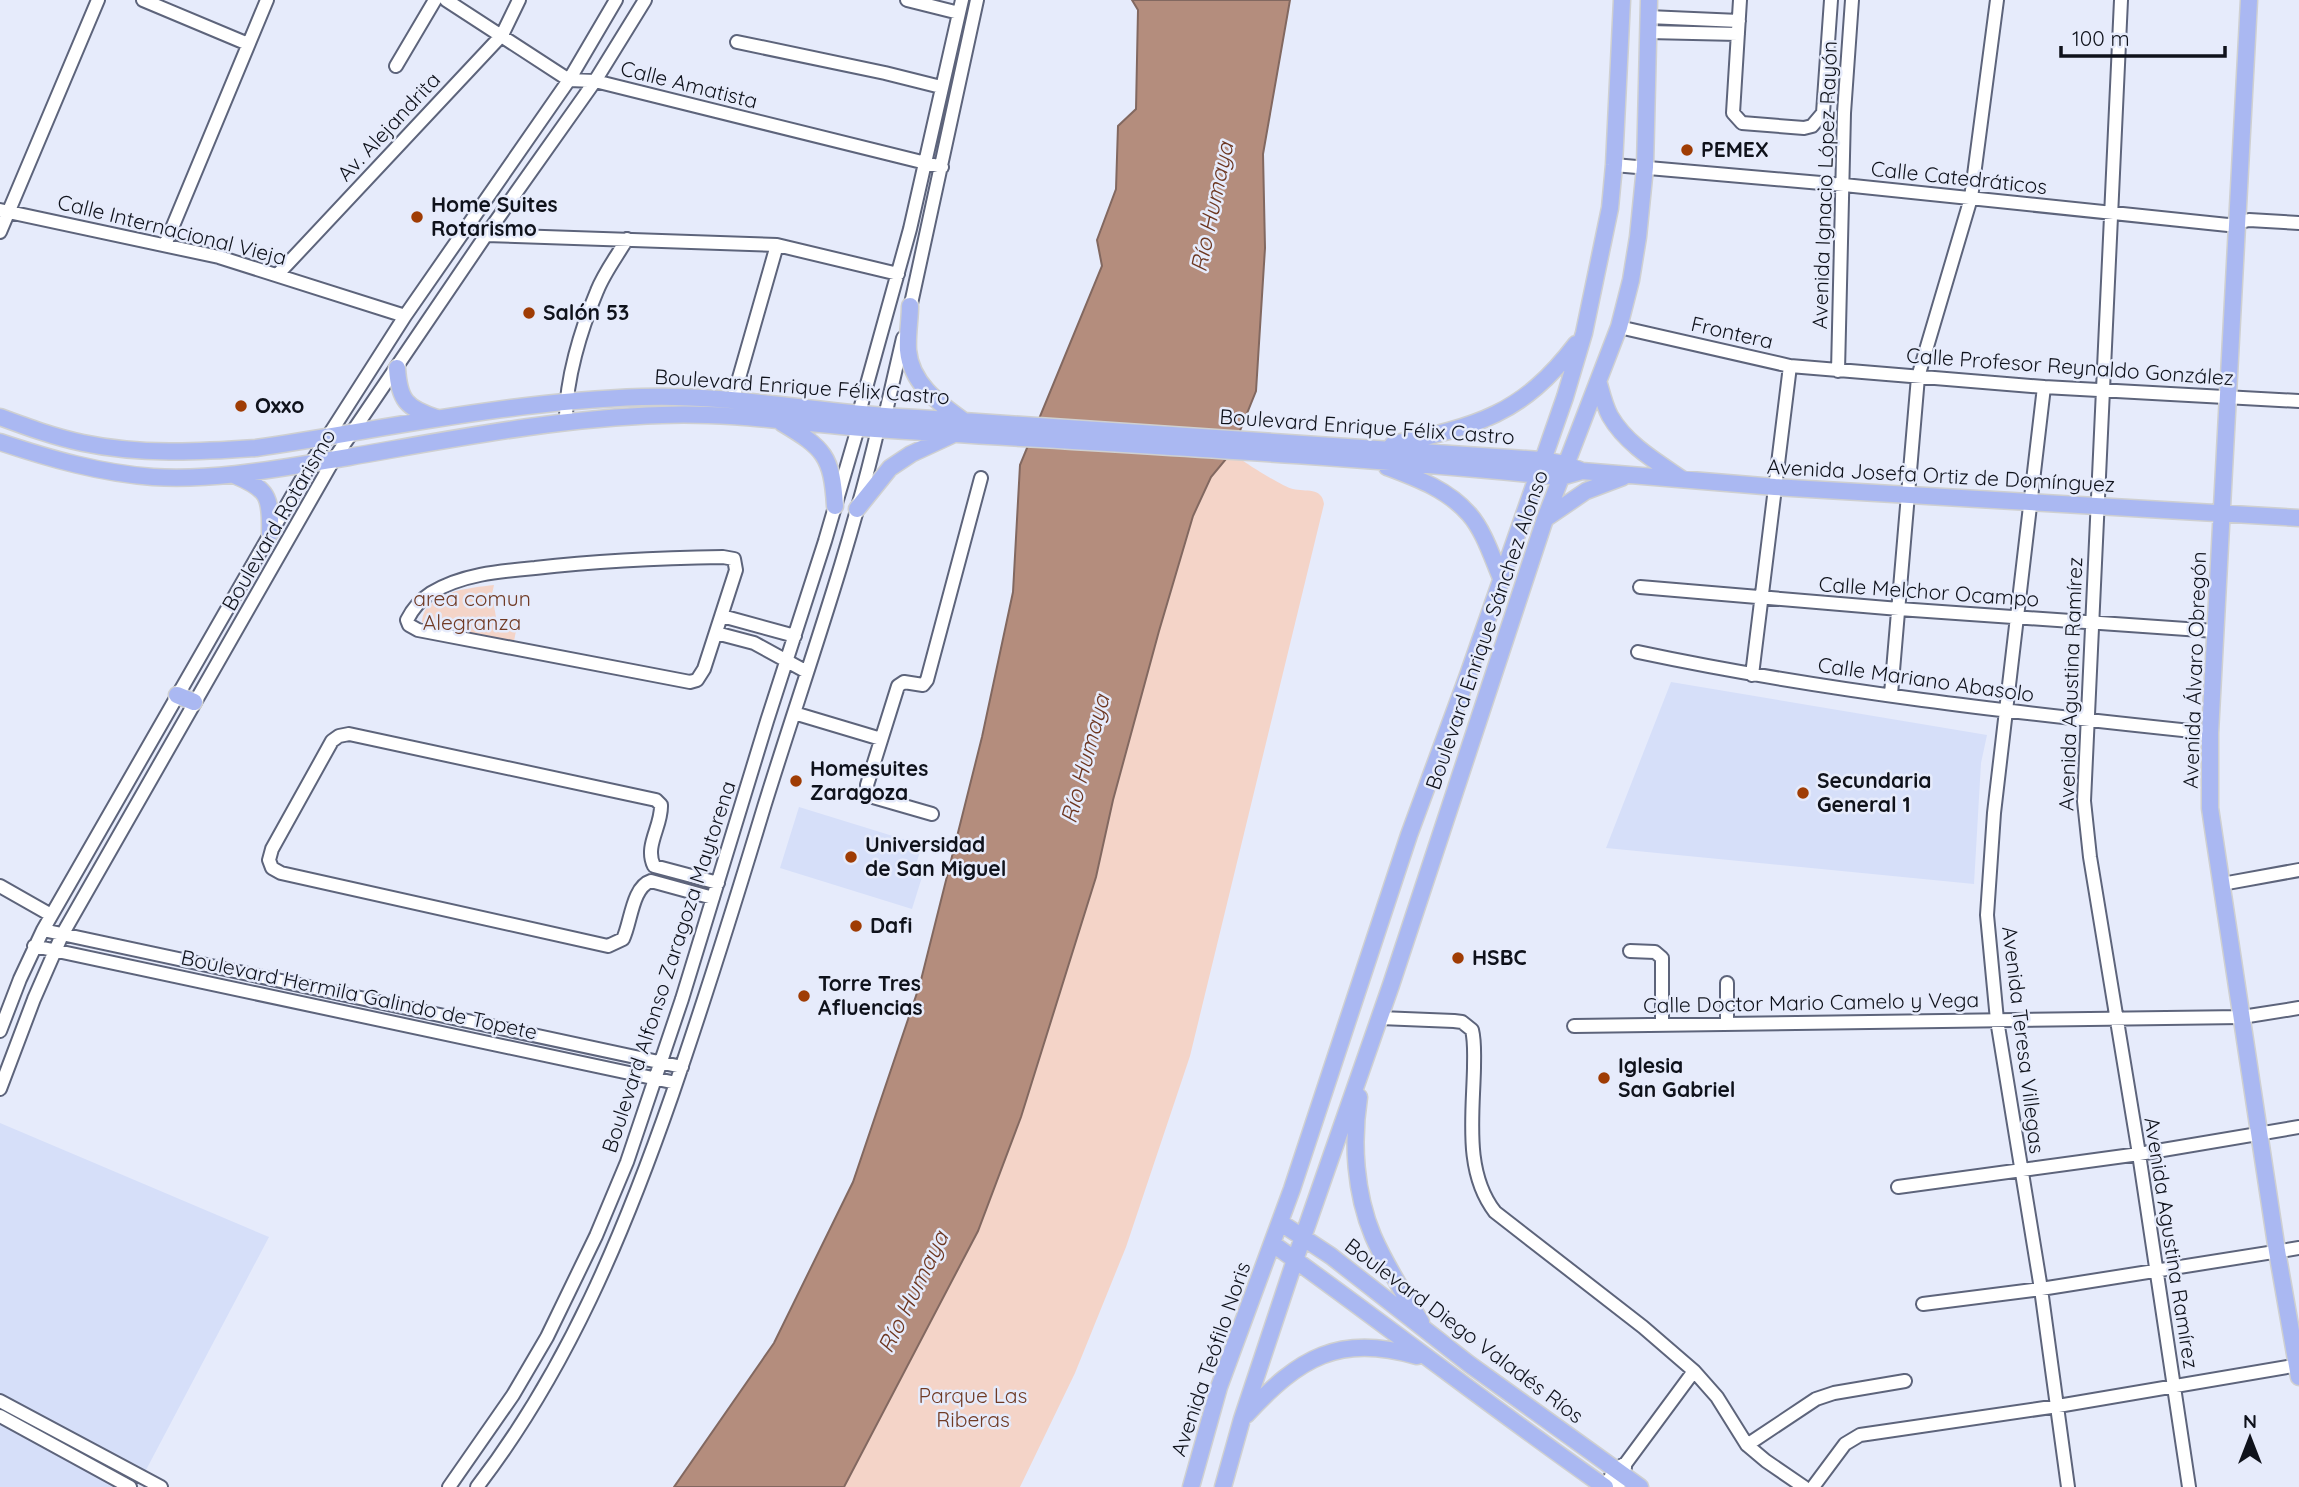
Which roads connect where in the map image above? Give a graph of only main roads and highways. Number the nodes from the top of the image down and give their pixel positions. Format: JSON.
{"nodes":[{"id":1,"x":1622,"y":0,"type":"edge"},
{"id":2,"x":1649,"y":0,"type":"edge"},
{"id":3,"x":2249,"y":0,"type":"edge"},
{"id":4,"x":911,"y":306,"type":"road end"},
{"id":5,"x":1584,"y":333,"type":"junction"},
{"id":6,"x":397,"y":368,"type":"road end"},
{"id":7,"x":1599,"y":384,"type":"junction"},
{"id":8,"x":0,"y":417,"type":"edge"},
{"id":9,"x":439,"y":419,"type":"junction"},
{"id":10,"x":777,"y":420,"type":"junction"},
{"id":11,"x":858,"y":421,"type":"junction"},
{"id":12,"x":960,"y":427,"type":"junction"},
{"id":13,"x":0,"y":442,"type":"edge"},
{"id":14,"x":1375,"y":454,"type":"junction"},
{"id":15,"x":1539,"y":467,"type":"junction"},
{"id":16,"x":1563,"y":470,"type":"junction"},
{"id":17,"x":231,"y":474,"type":"junction"},
{"id":18,"x":1626,"y":475,"type":"junction"},
{"id":19,"x":1684,"y":481,"type":"junction"},
{"id":20,"x":835,"y":506,"type":"road end"},
{"id":21,"x":857,"y":509,"type":"road end"},
{"id":22,"x":2223,"y":514,"type":"junction"},
{"id":23,"x":2299,"y":517,"type":"edge"},
{"id":24,"x":1545,"y":519,"type":"junction"},
{"id":25,"x":270,"y":533,"type":"road end"},
{"id":26,"x":1501,"y":578,"type":"junction"},
{"id":27,"x":177,"y":695,"type":"road end"},
{"id":28,"x":194,"y":702,"type":"road end"},
{"id":29,"x":1363,"y":1068,"type":"junction"},
{"id":30,"x":1280,"y":1223,"type":"junction"},
{"id":31,"x":1303,"y":1237,"type":"junction"},
{"id":32,"x":1273,"y":1244,"type":"junction"},
{"id":33,"x":1295,"y":1260,"type":"junction"},
{"id":34,"x":1426,"y":1330,"type":"junction"},
{"id":35,"x":1425,"y":1358,"type":"junction"},
{"id":36,"x":2298,"y":1369,"type":"edge"},
{"id":37,"x":1242,"y":1419,"type":"junction"},
{"id":38,"x":1621,"y":1474,"type":"edge"},
{"id":39,"x":1191,"y":1487,"type":"edge"},
{"id":40,"x":1223,"y":1487,"type":"edge"},
{"id":41,"x":1604,"y":1487,"type":"edge"},
{"id":42,"x":1640,"y":1487,"type":"edge"}],
"edges":[{"from":1,"to":5,"type":"main road","name":"Boulevard Enrique Sánchez Alonso"},
{"from":2,"to":7,"type":"main road","name":"Boulevard Enrique Sánchez Alonso"},
{"from":3,"to":22,"type":"main road","name":"Avenida Álvaro Obregón"},
{"from":4,"to":12,"type":"main road"},
{"from":5,"to":14,"type":"main road"},
{"from":5,"to":15,"type":"main road","name":"Boulevard Enrique Sánchez Alonso"},
{"from":6,"to":9,"type":"main road"},
{"from":7,"to":16,"type":"main road","name":"Boulevard Enrique Sánchez Alonso"},
{"from":7,"to":19,"type":"main road"},
{"from":8,"to":9,"type":"main road","name":"Boulevard Enrique Félix Castro"},
{"from":9,"to":11,"type":"main road","name":"Boulevard Enrique Félix Castro"},
{"from":10,"to":11,"type":"main road","name":"Boulevard Enrique Félix Castro"},
{"from":10,"to":17,"type":"main road","name":"Boulevard Enrique Félix Castro"},
{"from":10,"to":20,"type":"main road"},
{"from":11,"to":12,"type":"main road","name":"Boulevard Enrique Félix Castro"},
{"from":12,"to":14,"type":"main road","name":"Boulevard Enrique Félix Castro"},
{"from":12,"to":21,"type":"main road"},
{"from":13,"to":17,"type":"main road","name":"Boulevard Enrique Félix Castro"},
{"from":14,"to":15,"type":"main road","name":"Boulevard Enrique Félix Castro"},
{"from":14,"to":26,"type":"main road"},
{"from":15,"to":16,"type":"main road","name":"Boulevard Enrique Félix Castro"},
{"from":15,"to":26,"type":"main road","name":"Boulevard Enrique Sánchez Alonso"},
{"from":16,"to":18,"type":"main road","name":"Avenida Josefa Ortiz de Domínguez"},
{"from":16,"to":24,"type":"main road","name":"Boulevard Enrique Sánchez Alonso"},
{"from":17,"to":25,"type":"main road"},
{"from":18,"to":19,"type":"main road","name":"Avenida Josefa Ortiz de Domínguez"},
{"from":18,"to":24,"type":"main road"},
{"from":19,"to":22,"type":"main road","name":"Avenida Josefa Ortiz de Domínguez"},
{"from":22,"to":23,"type":"main road","name":"Avenida Josefa Ortiz de Domínguez"},
{"from":22,"to":36,"type":"main road","name":"Avenida Álvaro Obregón"},
{"from":24,"to":29,"type":"main road","name":"Boulevard Enrique Sánchez Alonso"},
{"from":26,"to":30,"type":"main road","name":"Boulevard Enrique Sánchez Alonso"},
{"from":27,"to":28,"type":"main road"},
{"from":29,"to":31,"type":"main road","name":"Boulevard Enrique Sánchez Alonso"},
{"from":29,"to":34,"type":"main road"},
{"from":30,"to":31,"type":"main road","name":"Boulevard Diego Valadés Ríos"},
{"from":30,"to":32,"type":"main road"},
{"from":31,"to":33,"type":"main road","name":"Boulevard Enrique Sánchez Alonso"},
{"from":31,"to":34,"type":"main road","name":"Boulevard Diego Valadés Ríos"},
{"from":32,"to":33,"type":"main road","name":"Boulevard Diego Valadés Ríos"},
{"from":32,"to":39,"type":"main road","name":"Avenida Teófilo Noris"},
{"from":33,"to":35,"type":"main road","name":"Boulevard Diego Valadés Ríos"},
{"from":33,"to":37,"type":"main road"},
{"from":34,"to":38,"type":"main road","name":"Boulevard Diego Valadés Ríos"},
{"from":35,"to":37,"type":"main road"},
{"from":35,"to":41,"type":"main road","name":"Boulevard Diego Valadés Ríos"},
{"from":37,"to":40,"type":"main road"},
{"from":38,"to":42,"type":"main road","name":"Boulevard Diego Valadés Ríos"}]}
